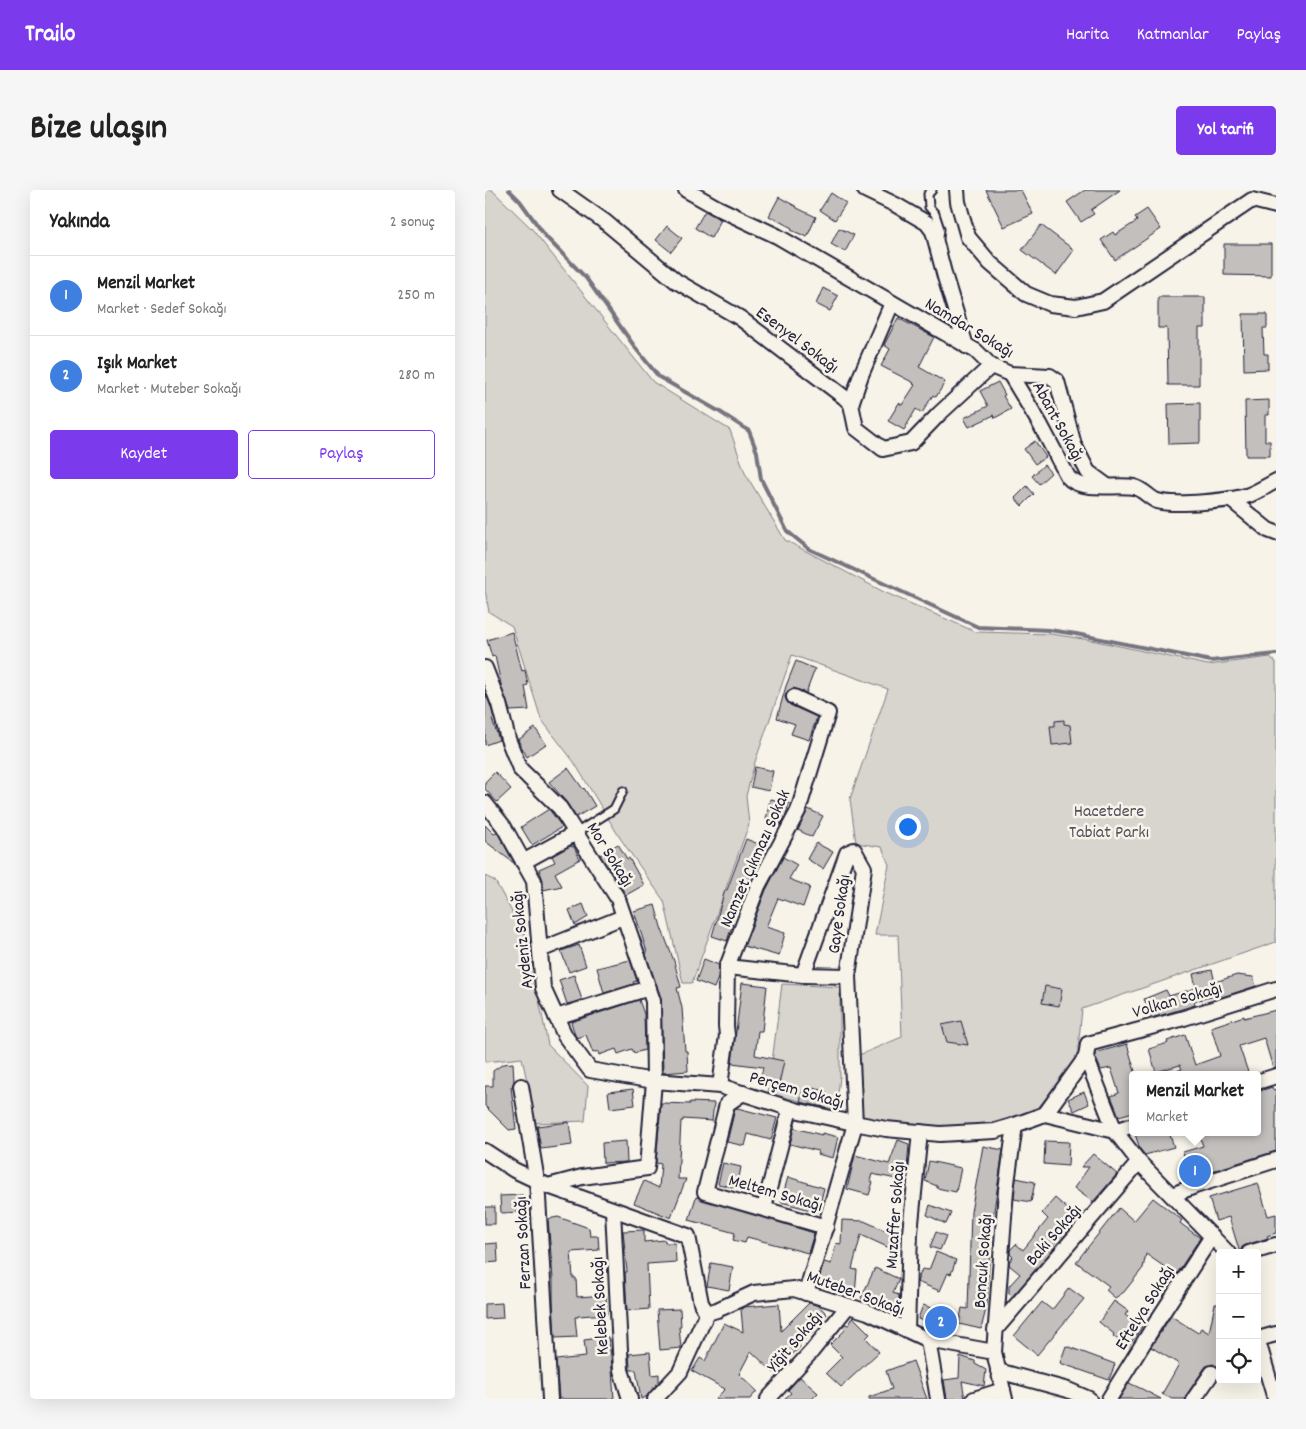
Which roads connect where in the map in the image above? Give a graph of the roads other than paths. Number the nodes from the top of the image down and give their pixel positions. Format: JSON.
{"nodes":[{"id":1,"x":560,"y":190,"type":"edge"},
{"id":2,"x":686,"y":190,"type":"edge"},
{"id":3,"x":865,"y":190,"type":"edge"},
{"id":4,"x":932,"y":190,"type":"edge"},
{"id":5,"x":957,"y":190,"type":"edge"},
{"id":6,"x":1276,"y":206,"type":"edge"},
{"id":7,"x":937,"y":245,"type":"junction"},
{"id":8,"x":892,"y":303,"type":"junction"},
{"id":9,"x":966,"y":346,"type":"junction"},
{"id":10,"x":991,"y":366,"type":"junction"},
{"id":11,"x":1011,"y":374,"type":"junction"},
{"id":12,"x":851,"y":404,"type":"junction"},
{"id":13,"x":1276,"y":481,"type":"edge"},
{"id":14,"x":1107,"y":486,"type":"junction"},
{"id":15,"x":1230,"y":499,"type":"junction"},
{"id":16,"x":1276,"y":533,"type":"edge"},
{"id":17,"x":485,"y":668,"type":"edge"},
{"id":18,"x":794,"y":697,"type":"dead end"},
{"id":19,"x":623,"y":791,"type":"dead end"},
{"id":20,"x":485,"y":803,"type":"edge"},
{"id":21,"x":576,"y":833,"type":"junction"},
{"id":22,"x":523,"y":862,"type":"junction"},
{"id":23,"x":623,"y":917,"type":"junction"},
{"id":24,"x":540,"y":950,"type":"junction"},
{"id":25,"x":727,"y":967,"type":"junction"},
{"id":26,"x":803,"y":975,"type":"junction"},
{"id":27,"x":848,"y":976,"type":"junction"},
{"id":28,"x":649,"y":988,"type":"junction"},
{"id":29,"x":1276,"y":989,"type":"edge"},
{"id":30,"x":556,"y":1017,"type":"junction"},
{"id":31,"x":1087,"y":1050,"type":"junction"},
{"id":32,"x":1276,"y":1076,"type":"edge"},
{"id":33,"x":654,"y":1080,"type":"junction"},
{"id":34,"x":1261,"y":1081,"type":"edge"},
{"id":35,"x":521,"y":1086,"type":"dead end"},
{"id":36,"x":720,"y":1086,"type":"junction"},
{"id":37,"x":743,"y":1093,"type":"junction"},
{"id":38,"x":790,"y":1109,"type":"junction"},
{"id":39,"x":1045,"y":1114,"type":"junction"},
{"id":40,"x":855,"y":1124,"type":"junction"},
{"id":41,"x":1015,"y":1125,"type":"junction"},
{"id":42,"x":1129,"y":1126,"type":"edge"},
{"id":43,"x":1115,"y":1131,"type":"junction"},
{"id":44,"x":920,"y":1132,"type":"junction"},
{"id":45,"x":485,"y":1151,"type":"edge"},
{"id":46,"x":1276,"y":1160,"type":"edge"},
{"id":47,"x":1139,"y":1162,"type":"junction"},
{"id":48,"x":542,"y":1184,"type":"junction"},
{"id":49,"x":1172,"y":1195,"type":"junction"},
{"id":50,"x":764,"y":1208,"type":"junction"},
{"id":51,"x":613,"y":1210,"type":"junction"},
{"id":52,"x":826,"y":1226,"type":"junction"},
{"id":53,"x":1212,"y":1236,"type":"junction"},
{"id":54,"x":1276,"y":1245,"type":"edge"},
{"id":55,"x":1225,"y":1249,"type":"edge"},
{"id":56,"x":1261,"y":1249,"type":"edge"},
{"id":57,"x":807,"y":1293,"type":"junction"},
{"id":58,"x":848,"y":1306,"type":"junction"},
{"id":59,"x":707,"y":1313,"type":"junction"},
{"id":60,"x":907,"y":1330,"type":"junction"},
{"id":61,"x":995,"y":1330,"type":"junction"},
{"id":62,"x":1276,"y":1334,"type":"edge"},
{"id":63,"x":1261,"y":1338,"type":"edge"},
{"id":64,"x":928,"y":1340,"type":"junction"},
{"id":65,"x":994,"y":1352,"type":"junction"},
{"id":66,"x":1261,"y":1352,"type":"edge"},
{"id":67,"x":999,"y":1371,"type":"junction"},
{"id":68,"x":1212,"y":1373,"type":"dead end"},
{"id":69,"x":1004,"y":1394,"type":"edge"},
{"id":70,"x":550,"y":1399,"type":"edge"},
{"id":71,"x":630,"y":1399,"type":"edge"},
{"id":72,"x":655,"y":1399,"type":"edge"},
{"id":73,"x":768,"y":1399,"type":"edge"},
{"id":74,"x":938,"y":1399,"type":"edge"},
{"id":75,"x":975,"y":1399,"type":"edge"},
{"id":76,"x":1089,"y":1399,"type":"edge"},
{"id":77,"x":1109,"y":1399,"type":"edge"},
{"id":78,"x":1195,"y":1399,"type":"edge"},
{"id":79,"x":1275,"y":1399,"type":"edge"}],
"edges":[{"from":1,"to":12,"type":"street","name":"Esenyel Sokağı"},
{"from":2,"to":8,"type":"street","name":"Namdar Sokağı"},
{"from":3,"to":7,"type":"street"},
{"from":4,"to":7,"type":"lane"},
{"from":5,"to":6,"type":"street"},
{"from":7,"to":9,"type":"street"},
{"from":8,"to":9,"type":"street","name":"Namdar Sokağı"},
{"from":8,"to":12,"type":"street"},
{"from":9,"to":10,"type":"street","name":"Namdar Sokağı"},
{"from":10,"to":11,"type":"street","name":"Namdar Sokağı"},
{"from":10,"to":12,"type":"street"},
{"from":11,"to":14,"type":"street","name":"Abant Sokağı"},
{"from":11,"to":14,"type":"street","name":"Namdar Sokağı"},
{"from":13,"to":15,"type":"street"},
{"from":14,"to":15,"type":"street"},
{"from":15,"to":16,"type":"street"},
{"from":17,"to":21,"type":"street","name":"Mor Sokağı"},
{"from":18,"to":25,"type":"street","name":"Namzet Çıkmazı Sokak"},
{"from":19,"to":21,"type":"lane"},
{"from":20,"to":22,"type":"street","name":"Aydeniz Sokağı"},
{"from":21,"to":22,"type":"street"},
{"from":21,"to":23,"type":"street","name":"Mor Sokağı"},
{"from":22,"to":24,"type":"street","name":"Aydeniz Sokağı"},
{"from":23,"to":24,"type":"street"},
{"from":23,"to":28,"type":"street","name":"Mor Sokağı"},
{"from":24,"to":30,"type":"street","name":"Aydeniz Sokağı"},
{"from":25,"to":26,"type":"street"},
{"from":25,"to":36,"type":"street","name":"Namzet Çıkmazı Sokak"},
{"from":26,"to":27,"type":"street"},
{"from":26,"to":27,"type":"street","name":"Gaye Sokağı"},
{"from":27,"to":40,"type":"street","name":"Gaye Sokağı"},
{"from":28,"to":30,"type":"street"},
{"from":28,"to":33,"type":"street","name":"Mor Sokağı"},
{"from":29,"to":31,"type":"street","name":"Volkan Sokağı"},
{"from":30,"to":33,"type":"street","name":"Aydeniz Sokağı"},
{"from":31,"to":39,"type":"street"},
{"from":31,"to":43,"type":"street"},
{"from":32,"to":34,"type":"street"},
{"from":33,"to":36,"type":"street","name":"Perçem Sokağı"},
{"from":33,"to":48,"type":"street"},
{"from":35,"to":48,"type":"street","name":"Ferzan Sokağı"},
{"from":36,"to":37,"type":"street","name":"Perçem Sokağı"},
{"from":37,"to":38,"type":"street","name":"Perçem Sokağı"},
{"from":37,"to":50,"type":"street","name":"Meltem Sokağı"},
{"from":38,"to":40,"type":"street","name":"Perçem Sokağı"},
{"from":38,"to":50,"type":"street"},
{"from":39,"to":41,"type":"street","name":"Perçem Sokağı"},
{"from":39,"to":43,"type":"street"},
{"from":40,"to":44,"type":"street","name":"Perçem Sokağı"},
{"from":40,"to":52,"type":"street","name":"Gaye Sokağı"},
{"from":41,"to":44,"type":"street","name":"Perçem Sokağı"},
{"from":41,"to":61,"type":"street","name":"Boncuk Sokağı"},
{"from":42,"to":43,"type":"street"},
{"from":43,"to":47,"type":"street"},
{"from":44,"to":60,"type":"street","name":"Muzaffer Sokağı"},
{"from":45,"to":48,"type":"street"},
{"from":46,"to":49,"type":"street"},
{"from":47,"to":49,"type":"street"},
{"from":47,"to":61,"type":"street","name":"Baki Sokağı"},
{"from":48,"to":51,"type":"street"},
{"from":48,"to":70,"type":"street","name":"Ferzan Sokağı"},
{"from":49,"to":53,"type":"street"},
{"from":50,"to":52,"type":"street","name":"Meltem Sokağı"},
{"from":51,"to":59,"type":"street"},
{"from":51,"to":71,"type":"street","name":"Kelebek Sokağı"},
{"from":52,"to":57,"type":"street","name":"Gaye Sokağı"},
{"from":53,"to":55,"type":"street"},
{"from":53,"to":77,"type":"street","name":"Eftelya Sokağı"},
{"from":54,"to":56,"type":"street"},
{"from":57,"to":58,"type":"street","name":"Muteber Sokağı"},
{"from":57,"to":59,"type":"street","name":"Muteber Sokağı"},
{"from":58,"to":60,"type":"street","name":"Muteber Sokağı"},
{"from":58,"to":73,"type":"street","name":"Yiğit Sokağı"},
{"from":59,"to":72,"type":"street"},
{"from":60,"to":64,"type":"street","name":"Muteber Sokağı"},
{"from":61,"to":65,"type":"street","name":"Boncuk Sokağı"},
{"from":62,"to":63,"type":"street"},
{"from":64,"to":65,"type":"street","name":"Muteber Sokağı"},
{"from":64,"to":74,"type":"street"},
{"from":65,"to":67,"type":"street","name":"Boncuk Sokağı"},
{"from":66,"to":79,"type":"street"},
{"from":67,"to":69,"type":"street","name":"Boncuk Sokağı"},
{"from":67,"to":76,"type":"street"},
{"from":68,"to":78,"type":"street"},
{"from":69,"to":75,"type":"street"}]}
